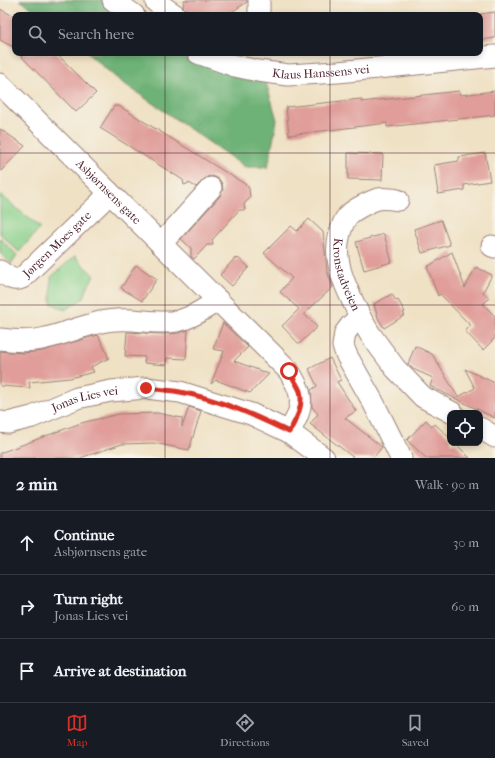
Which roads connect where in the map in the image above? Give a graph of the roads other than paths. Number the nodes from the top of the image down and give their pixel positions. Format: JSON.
{"nodes":[{"id":1,"x":113,"y":0,"type":"edge"},
{"id":2,"x":156,"y":0,"type":"edge"},
{"id":3,"x":259,"y":0,"type":"edge"},
{"id":4,"x":130,"y":12,"type":"edge"},
{"id":5,"x":171,"y":12,"type":"edge"},
{"id":6,"x":259,"y":12,"type":"edge"},
{"id":7,"x":207,"y":56,"type":"edge"},
{"id":8,"x":495,"y":56,"type":"edge"},
{"id":9,"x":258,"y":62,"type":"edge"},
{"id":10,"x":0,"y":84,"type":"edge"},
{"id":11,"x":210,"y":188,"type":"dead end"},
{"id":12,"x":109,"y":192,"type":"junction"},
{"id":13,"x":398,"y":200,"type":"dead end"},
{"id":14,"x":161,"y":244,"type":"junction"},
{"id":15,"x":0,"y":271,"type":"edge"},
{"id":16,"x":218,"y":300,"type":"junction"},
{"id":17,"x":360,"y":317,"type":"junction"},
{"id":18,"x":0,"y":339,"type":"edge"},
{"id":19,"x":447,"y":410,"type":"edge"},
{"id":20,"x":0,"y":422,"type":"edge"},
{"id":21,"x":483,"y":430,"type":"edge"},
{"id":22,"x":289,"y":432,"type":"junction"},
{"id":23,"x":495,"y":437,"type":"edge"},
{"id":24,"x":324,"y":458,"type":"edge"},
{"id":25,"x":401,"y":458,"type":"edge"}],
"edges":[{"from":1,"to":4,"type":"street"},
{"from":2,"to":5,"type":"street"},
{"from":3,"to":6,"type":"street"},
{"from":7,"to":9,"type":"street","name":"Klaus Hanssens vei"},
{"from":8,"to":9,"type":"street","name":"Klaus Hanssens vei"},
{"from":10,"to":12,"type":"street","name":"Asbjørnsens gate"},
{"from":11,"to":14,"type":"street"},
{"from":12,"to":14,"type":"street","name":"Asbjørnsens gate"},
{"from":12,"to":15,"type":"street","name":"Jørgen Moes gate"},
{"from":13,"to":17,"type":"street","name":"Kronstadveien"},
{"from":14,"to":16,"type":"street","name":"Asbjørnsens gate"},
{"from":16,"to":18,"type":"street"},
{"from":16,"to":22,"type":"street","name":"Asbjørnsens gate"},
{"from":17,"to":19,"type":"street","name":"Kronstadveien"},
{"from":17,"to":25,"type":"street","name":"Kronstadveien"},
{"from":20,"to":22,"type":"street","name":"Jonas Lies vei"},
{"from":21,"to":23,"type":"street"},
{"from":22,"to":24,"type":"street","name":"Jonas Lies vei"}]}
